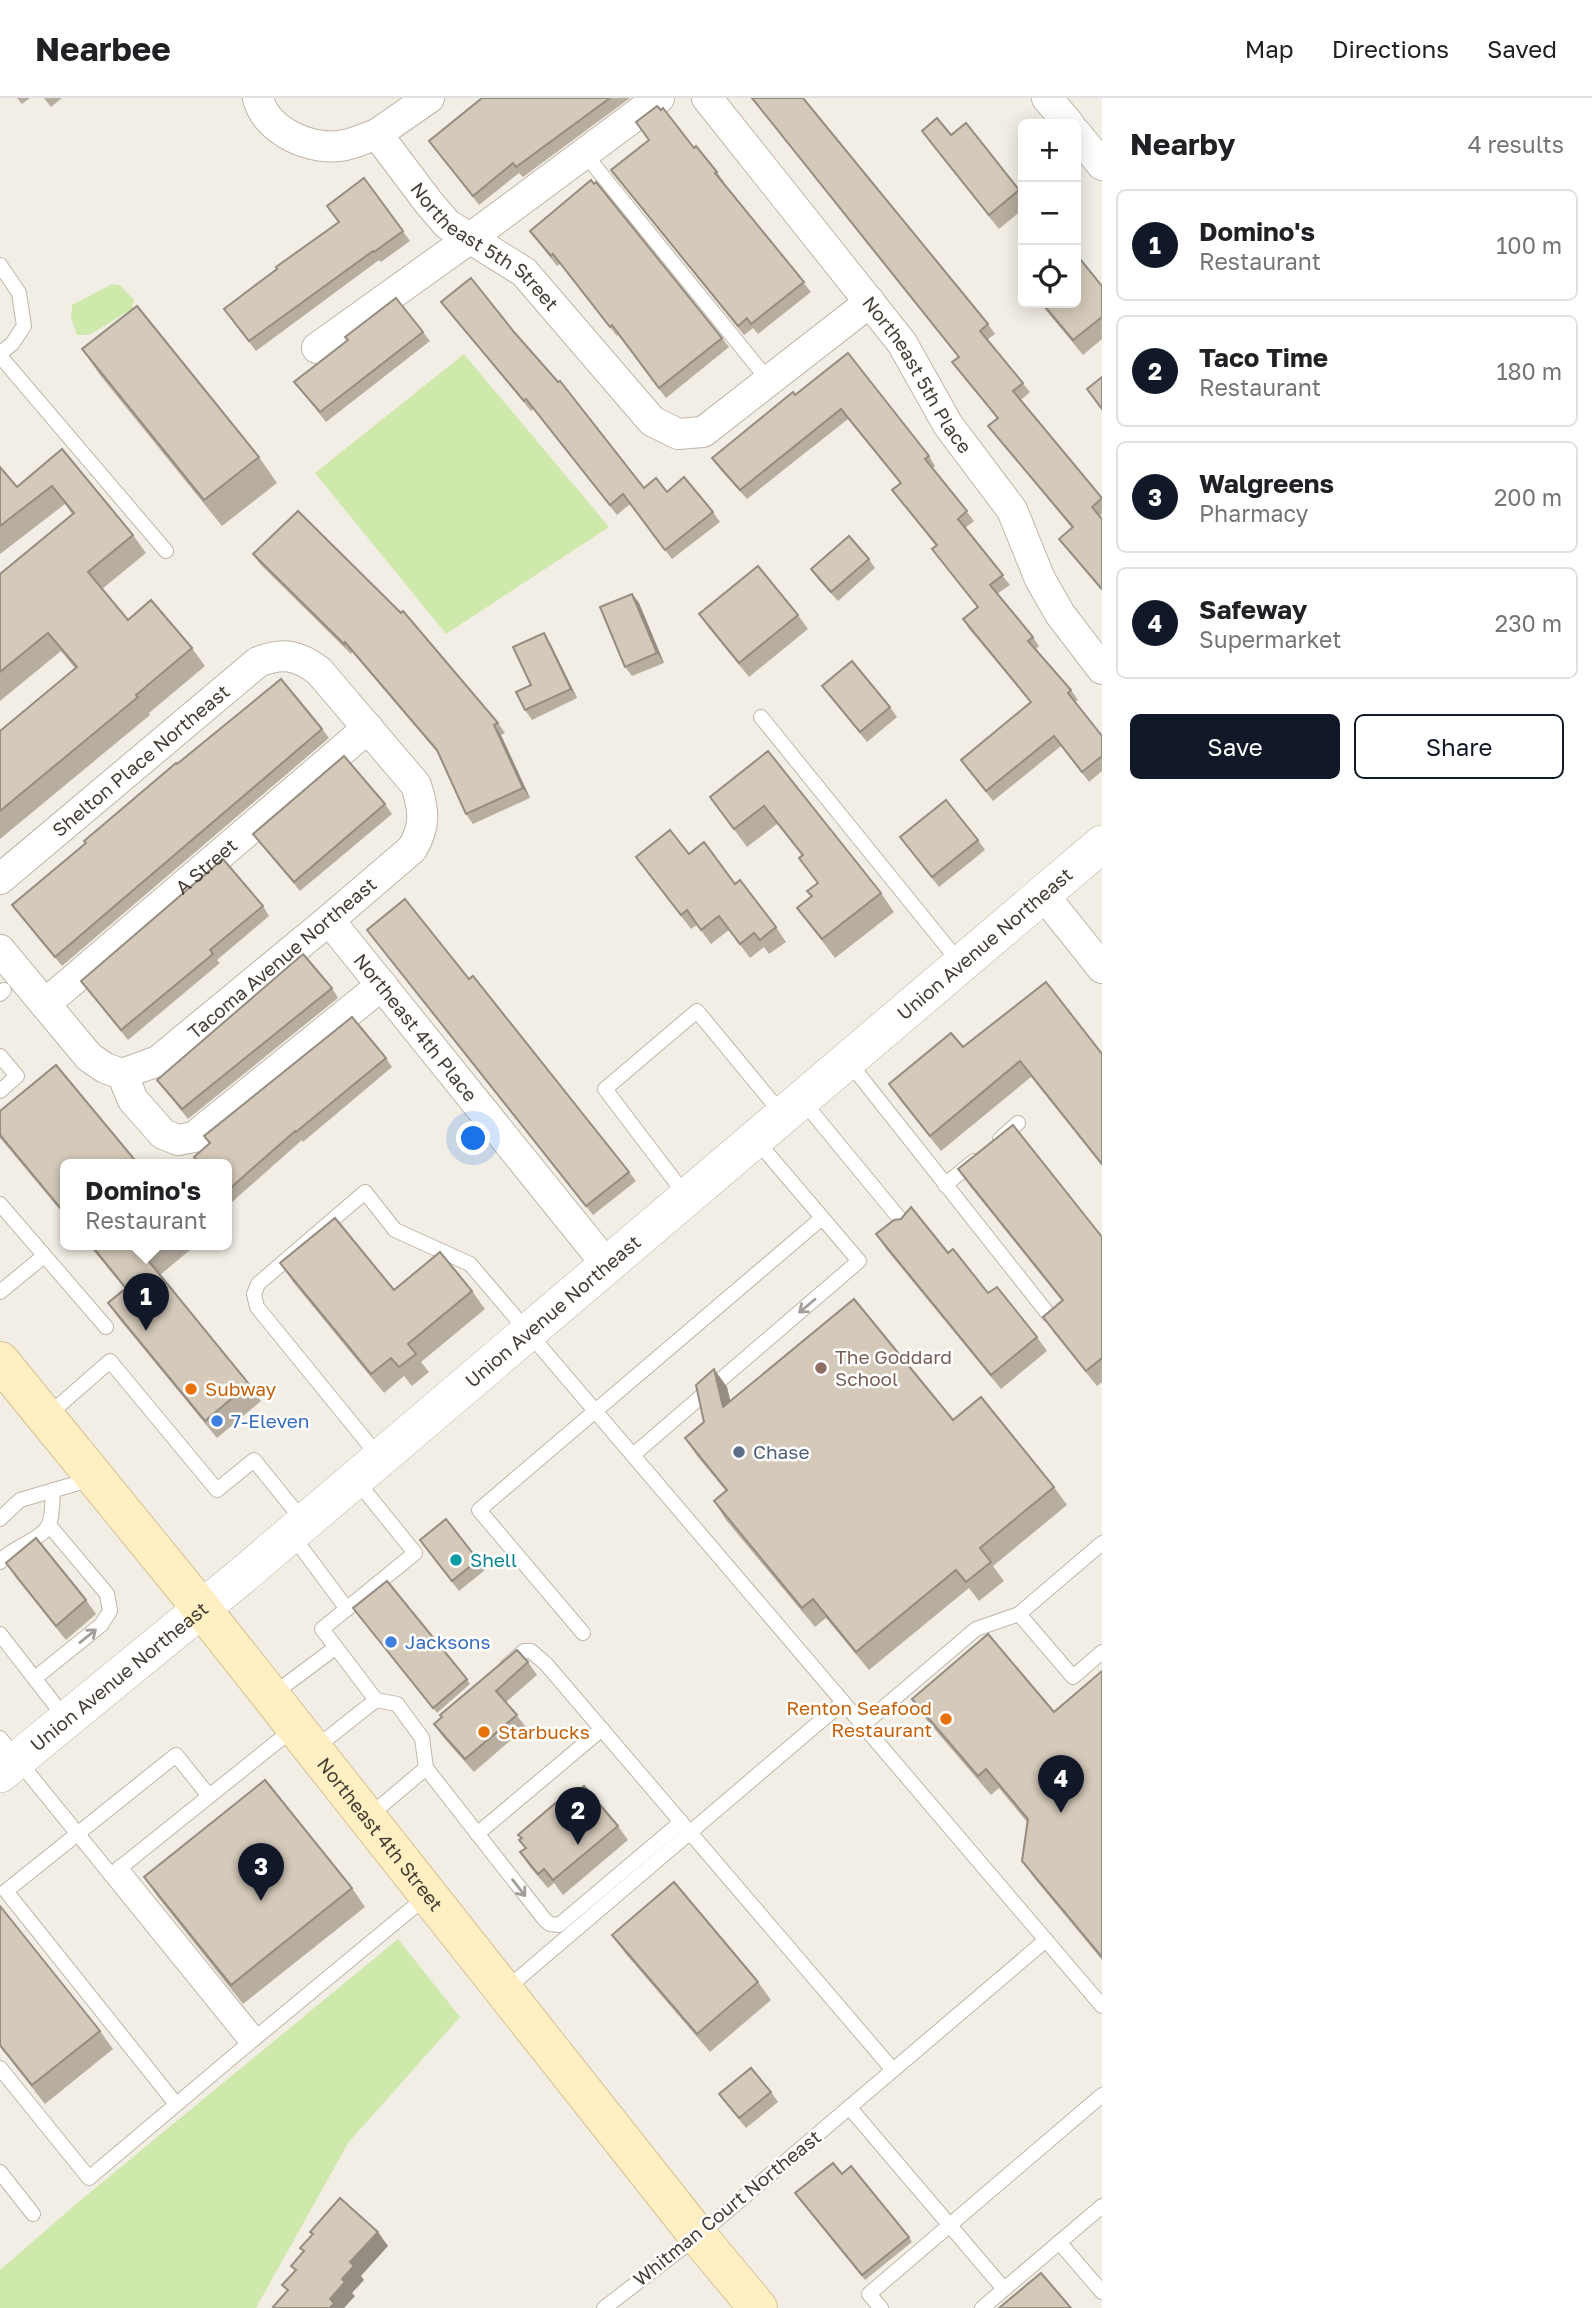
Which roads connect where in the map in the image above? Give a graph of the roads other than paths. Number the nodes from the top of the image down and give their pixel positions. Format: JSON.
{"nodes":[{"id":1,"x":258,"y":98,"type":"edge"},
{"id":2,"x":429,"y":98,"type":"edge"},
{"id":3,"x":659,"y":98,"type":"edge"},
{"id":4,"x":708,"y":98,"type":"edge"},
{"id":5,"x":1048,"y":98,"type":"edge"},
{"id":6,"x":1065,"y":119,"type":"edge"},
{"id":7,"x":377,"y":134,"type":"junction"},
{"id":8,"x":1081,"y":139,"type":"edge"},
{"id":9,"x":584,"y":153,"type":"junction"},
{"id":10,"x":1102,"y":165,"type":"edge"},
{"id":11,"x":470,"y":239,"type":"junction"},
{"id":12,"x":0,"y":265,"type":"edge"},
{"id":13,"x":870,"y":302,"type":"junction"},
{"id":14,"x":317,"y":348,"type":"dead end"},
{"id":15,"x":0,"y":354,"type":"edge"},
{"id":16,"x":769,"y":381,"type":"junction"},
{"id":17,"x":166,"y":551,"type":"dead end"},
{"id":18,"x":1102,"y":669,"type":"edge"},
{"id":19,"x":761,"y":717,"type":"dead end"},
{"id":20,"x":368,"y":728,"type":"junction"},
{"id":21,"x":1102,"y":844,"type":"edge"},
{"id":22,"x":0,"y":879,"type":"edge"},
{"id":23,"x":1042,"y":894,"type":"junction"},
{"id":24,"x":330,"y":920,"type":"junction"},
{"id":25,"x":0,"y":950,"type":"edge"},
{"id":26,"x":960,"y":963,"type":"junction"},
{"id":27,"x":1102,"y":968,"type":"edge"},
{"id":28,"x":382,"y":985,"type":"junction"},
{"id":29,"x":45,"y":1004,"type":"junction"},
{"id":30,"x":0,"y":1056,"type":"edge"},
{"id":31,"x":847,"y":1060,"type":"junction"},
{"id":32,"x":122,"y":1074,"type":"junction"},
{"id":33,"x":0,"y":1091,"type":"edge"},
{"id":34,"x":792,"y":1107,"type":"junction"},
{"id":35,"x":1018,"y":1123,"type":"dead end"},
{"id":36,"x":755,"y":1139,"type":"junction"},
{"id":37,"x":945,"y":1185,"type":"junction"},
{"id":38,"x":687,"y":1196,"type":"junction"},
{"id":39,"x":0,"y":1204,"type":"edge"},
{"id":40,"x":822,"y":1217,"type":"junction"},
{"id":41,"x":905,"y":1225,"type":"edge"},
{"id":42,"x":44,"y":1255,"type":"junction"},
{"id":43,"x":607,"y":1265,"type":"junction"},
{"id":44,"x":0,"y":1292,"type":"edge"},
{"id":45,"x":1049,"y":1315,"type":"edge"},
{"id":46,"x":106,"y":1327,"type":"edge"},
{"id":47,"x":528,"y":1332,"type":"junction"},
{"id":48,"x":0,"y":1361,"type":"edge"},
{"id":49,"x":595,"y":1411,"type":"junction"},
{"id":50,"x":46,"y":1417,"type":"junction"},
{"id":51,"x":633,"y":1455,"type":"junction"},
{"id":52,"x":368,"y":1469,"type":"junction"},
{"id":53,"x":95,"y":1478,"type":"junction"},
{"id":54,"x":53,"y":1490,"type":"junction"},
{"id":55,"x":0,"y":1520,"type":"edge"},
{"id":56,"x":50,"y":1525,"type":"junction"},
{"id":57,"x":298,"y":1528,"type":"junction"},
{"id":58,"x":1102,"y":1544,"type":"edge"},
{"id":59,"x":0,"y":1562,"type":"edge"},
{"id":60,"x":202,"y":1609,"type":"junction"},
{"id":61,"x":347,"y":1609,"type":"junction"},
{"id":62,"x":1019,"y":1614,"type":"junction"},
{"id":63,"x":583,"y":1633,"type":"dead end"},
{"id":64,"x":0,"y":1634,"type":"edge"},
{"id":65,"x":335,"y":1648,"type":"junction"},
{"id":66,"x":1102,"y":1652,"type":"edge"},
{"id":67,"x":493,"y":1677,"type":"edge"},
{"id":68,"x":35,"y":1678,"type":"junction"},
{"id":69,"x":271,"y":1696,"type":"junction"},
{"id":70,"x":376,"y":1700,"type":"junction"},
{"id":71,"x":843,"y":1702,"type":"junction"},
{"id":72,"x":67,"y":1720,"type":"junction"},
{"id":73,"x":863,"y":1725,"type":"junction"},
{"id":74,"x":602,"y":1729,"type":"junction"},
{"id":75,"x":304,"y":1738,"type":"junction"},
{"id":76,"x":6,"y":1757,"type":"edge"},
{"id":77,"x":426,"y":1769,"type":"junction"},
{"id":78,"x":209,"y":1796,"type":"junction"},
{"id":79,"x":367,"y":1817,"type":"junction"},
{"id":80,"x":686,"y":1827,"type":"junction"},
{"id":81,"x":77,"y":1832,"type":"junction"},
{"id":82,"x":477,"y":1834,"type":"junction"},
{"id":83,"x":116,"y":1871,"type":"junction"},
{"id":84,"x":429,"y":1896,"type":"junction"},
{"id":85,"x":1046,"y":1940,"type":"junction"},
{"id":86,"x":504,"y":1991,"type":"junction"},
{"id":87,"x":1102,"y":2006,"type":"edge"},
{"id":88,"x":252,"y":2040,"type":"junction"},
{"id":89,"x":0,"y":2068,"type":"edge"},
{"id":90,"x":893,"y":2070,"type":"junction"},
{"id":91,"x":1102,"y":2095,"type":"edge"},
{"id":92,"x":176,"y":2104,"type":"junction"},
{"id":93,"x":849,"y":2108,"type":"junction"},
{"id":94,"x":0,"y":2172,"type":"edge"},
{"id":95,"x":1102,"y":2206,"type":"edge"},
{"id":96,"x":33,"y":2214,"type":"dead end"},
{"id":97,"x":949,"y":2225,"type":"junction"},
{"id":98,"x":698,"y":2236,"type":"junction"},
{"id":99,"x":1059,"y":2242,"type":"junction"},
{"id":100,"x":1004,"y":2289,"type":"junction"},
{"id":101,"x":1102,"y":2292,"type":"edge"},
{"id":102,"x":604,"y":2308,"type":"edge"},
{"id":103,"x":758,"y":2308,"type":"edge"},
{"id":104,"x":881,"y":2308,"type":"edge"},
{"id":105,"x":982,"y":2308,"type":"edge"}],
"edges":[{"from":1,"to":7,"type":"street"},
{"from":2,"to":7,"type":"street"},
{"from":3,"to":9,"type":"street"},
{"from":4,"to":13,"type":"street","name":"Northeast 5th Place"},
{"from":5,"to":6,"type":"street"},
{"from":7,"to":11,"type":"street","name":"Northeast 5th Street"},
{"from":8,"to":10,"type":"street"},
{"from":9,"to":11,"type":"street"},
{"from":9,"to":16,"type":"lane"},
{"from":11,"to":14,"type":"street"},
{"from":11,"to":16,"type":"street","name":"Northeast 5th Street"},
{"from":12,"to":15,"type":"lane"},
{"from":13,"to":16,"type":"street"},
{"from":13,"to":18,"type":"street","name":"Northeast 5th Place"},
{"from":15,"to":17,"type":"lane"},
{"from":19,"to":26,"type":"lane"},
{"from":20,"to":22,"type":"street","name":"Shelton Place Northeast"},
{"from":20,"to":24,"type":"street","name":"Tacoma Avenue Northeast"},
{"from":20,"to":29,"type":"street","name":"A Street"},
{"from":21,"to":23,"type":"street","name":"Union Avenue Northeast"},
{"from":23,"to":26,"type":"street","name":"Union Avenue Northeast"},
{"from":23,"to":27,"type":"street"},
{"from":24,"to":28,"type":"street","name":"Northeast 4th Place"},
{"from":24,"to":32,"type":"street","name":"Tacoma Avenue Northeast"},
{"from":25,"to":29,"type":"street"},
{"from":26,"to":31,"type":"street","name":"Union Avenue Northeast"},
{"from":28,"to":32,"type":"street"},
{"from":28,"to":43,"type":"street","name":"Northeast 4th Place"},
{"from":29,"to":32,"type":"street"},
{"from":30,"to":33,"type":"lane"},
{"from":31,"to":34,"type":"street","name":"Union Avenue Northeast"},
{"from":31,"to":37,"type":"lane"},
{"from":34,"to":36,"type":"street","name":"Union Avenue Northeast"},
{"from":34,"to":38,"type":"lane"},
{"from":34,"to":41,"type":"lane"},
{"from":35,"to":37,"type":"lane"},
{"from":36,"to":38,"type":"street","name":"Union Avenue Northeast"},
{"from":36,"to":40,"type":"lane"},
{"from":37,"to":45,"type":"lane"},
{"from":38,"to":43,"type":"street","name":"Union Avenue Northeast"},
{"from":39,"to":42,"type":"lane"},
{"from":40,"to":49,"type":"lane"},
{"from":40,"to":51,"type":"lane","one_way":true},
{"from":42,"to":44,"type":"lane"},
{"from":42,"to":46,"type":"lane"},
{"from":43,"to":47,"type":"street","name":"Union Avenue Northeast"},
{"from":47,"to":49,"type":"lane"},
{"from":47,"to":52,"type":"street","name":"Union Avenue Northeast"},
{"from":47,"to":52,"type":"lane"},
{"from":48,"to":50,"type":"main road","name":"Northeast 4th Street"},
{"from":49,"to":51,"type":"lane"},
{"from":49,"to":63,"type":"lane"},
{"from":50,"to":53,"type":"main road","name":"Northeast 4th Street"},
{"from":50,"to":57,"type":"lane"},
{"from":51,"to":71,"type":"lane"},
{"from":52,"to":57,"type":"street","name":"Union Avenue Northeast"},
{"from":52,"to":61,"type":"lane"},
{"from":53,"to":54,"type":"lane"},
{"from":53,"to":60,"type":"main road","name":"Northeast 4th Street"},
{"from":54,"to":55,"type":"lane"},
{"from":54,"to":56,"type":"lane"},
{"from":56,"to":59,"type":"lane"},
{"from":68,"to":56,"type":"lane","one_way":true},
{"from":57,"to":60,"type":"street","name":"Union Avenue Northeast"},
{"from":57,"to":61,"type":"lane"},
{"from":58,"to":62,"type":"lane"},
{"from":60,"to":69,"type":"main road","name":"Northeast 4th Street"},
{"from":60,"to":72,"type":"street","name":"Union Avenue Northeast"},
{"from":61,"to":65,"type":"lane"},
{"from":62,"to":66,"type":"lane"},
{"from":62,"to":73,"type":"lane"},
{"from":64,"to":68,"type":"lane"},
{"from":65,"to":69,"type":"lane"},
{"from":65,"to":70,"type":"lane"},
{"from":67,"to":74,"type":"lane"},
{"from":68,"to":72,"type":"lane"},
{"from":69,"to":75,"type":"main road","name":"Northeast 4th Street"},
{"from":70,"to":75,"type":"lane"},
{"from":70,"to":77,"type":"lane"},
{"from":71,"to":73,"type":"lane"},
{"from":71,"to":80,"type":"lane"},
{"from":72,"to":76,"type":"street","name":"Union Avenue Northeast"},
{"from":73,"to":85,"type":"lane"},
{"from":74,"to":80,"type":"lane"},
{"from":74,"to":82,"type":"lane"},
{"from":75,"to":78,"type":"lane"},
{"from":75,"to":79,"type":"main road","name":"Northeast 4th Street"},
{"from":76,"to":81,"type":"lane"},
{"from":77,"to":79,"type":"lane"},
{"from":77,"to":82,"type":"lane"},
{"from":78,"to":81,"type":"lane"},
{"from":78,"to":83,"type":"lane"},
{"from":79,"to":84,"type":"main road","name":"Northeast 4th Street"},
{"from":82,"to":80,"type":"lane","one_way":true},
{"from":80,"to":86,"type":"lane"},
{"from":80,"to":90,"type":"lane"},
{"from":81,"to":83,"type":"lane"},
{"from":81,"to":92,"type":"lane"},
{"from":83,"to":88,"type":"lane"},
{"from":84,"to":86,"type":"main road","name":"Northeast 4th Street"},
{"from":84,"to":88,"type":"lane"},
{"from":85,"to":87,"type":"lane"},
{"from":85,"to":90,"type":"lane","name":"Whitman Court Northeast"},
{"from":86,"to":98,"type":"main road","name":"Northeast 4th Street"},
{"from":88,"to":92,"type":"lane"},
{"from":89,"to":92,"type":"lane"},
{"from":90,"to":93,"type":"lane","name":"Whitman Court Northeast"},
{"from":91,"to":97,"type":"lane"},
{"from":93,"to":97,"type":"lane"},
{"from":93,"to":98,"type":"lane","name":"Whitman Court Northeast"},
{"from":94,"to":96,"type":"lane"},
{"from":95,"to":99,"type":"lane"},
{"from":97,"to":100,"type":"lane"},
{"from":97,"to":104,"type":"lane"},
{"from":98,"to":102,"type":"lane","name":"Whitman Court Northeast"},
{"from":98,"to":103,"type":"main road","name":"Northeast 4th Street"},
{"from":99,"to":100,"type":"lane"},
{"from":99,"to":101,"type":"lane"},
{"from":100,"to":105,"type":"lane"}]}
